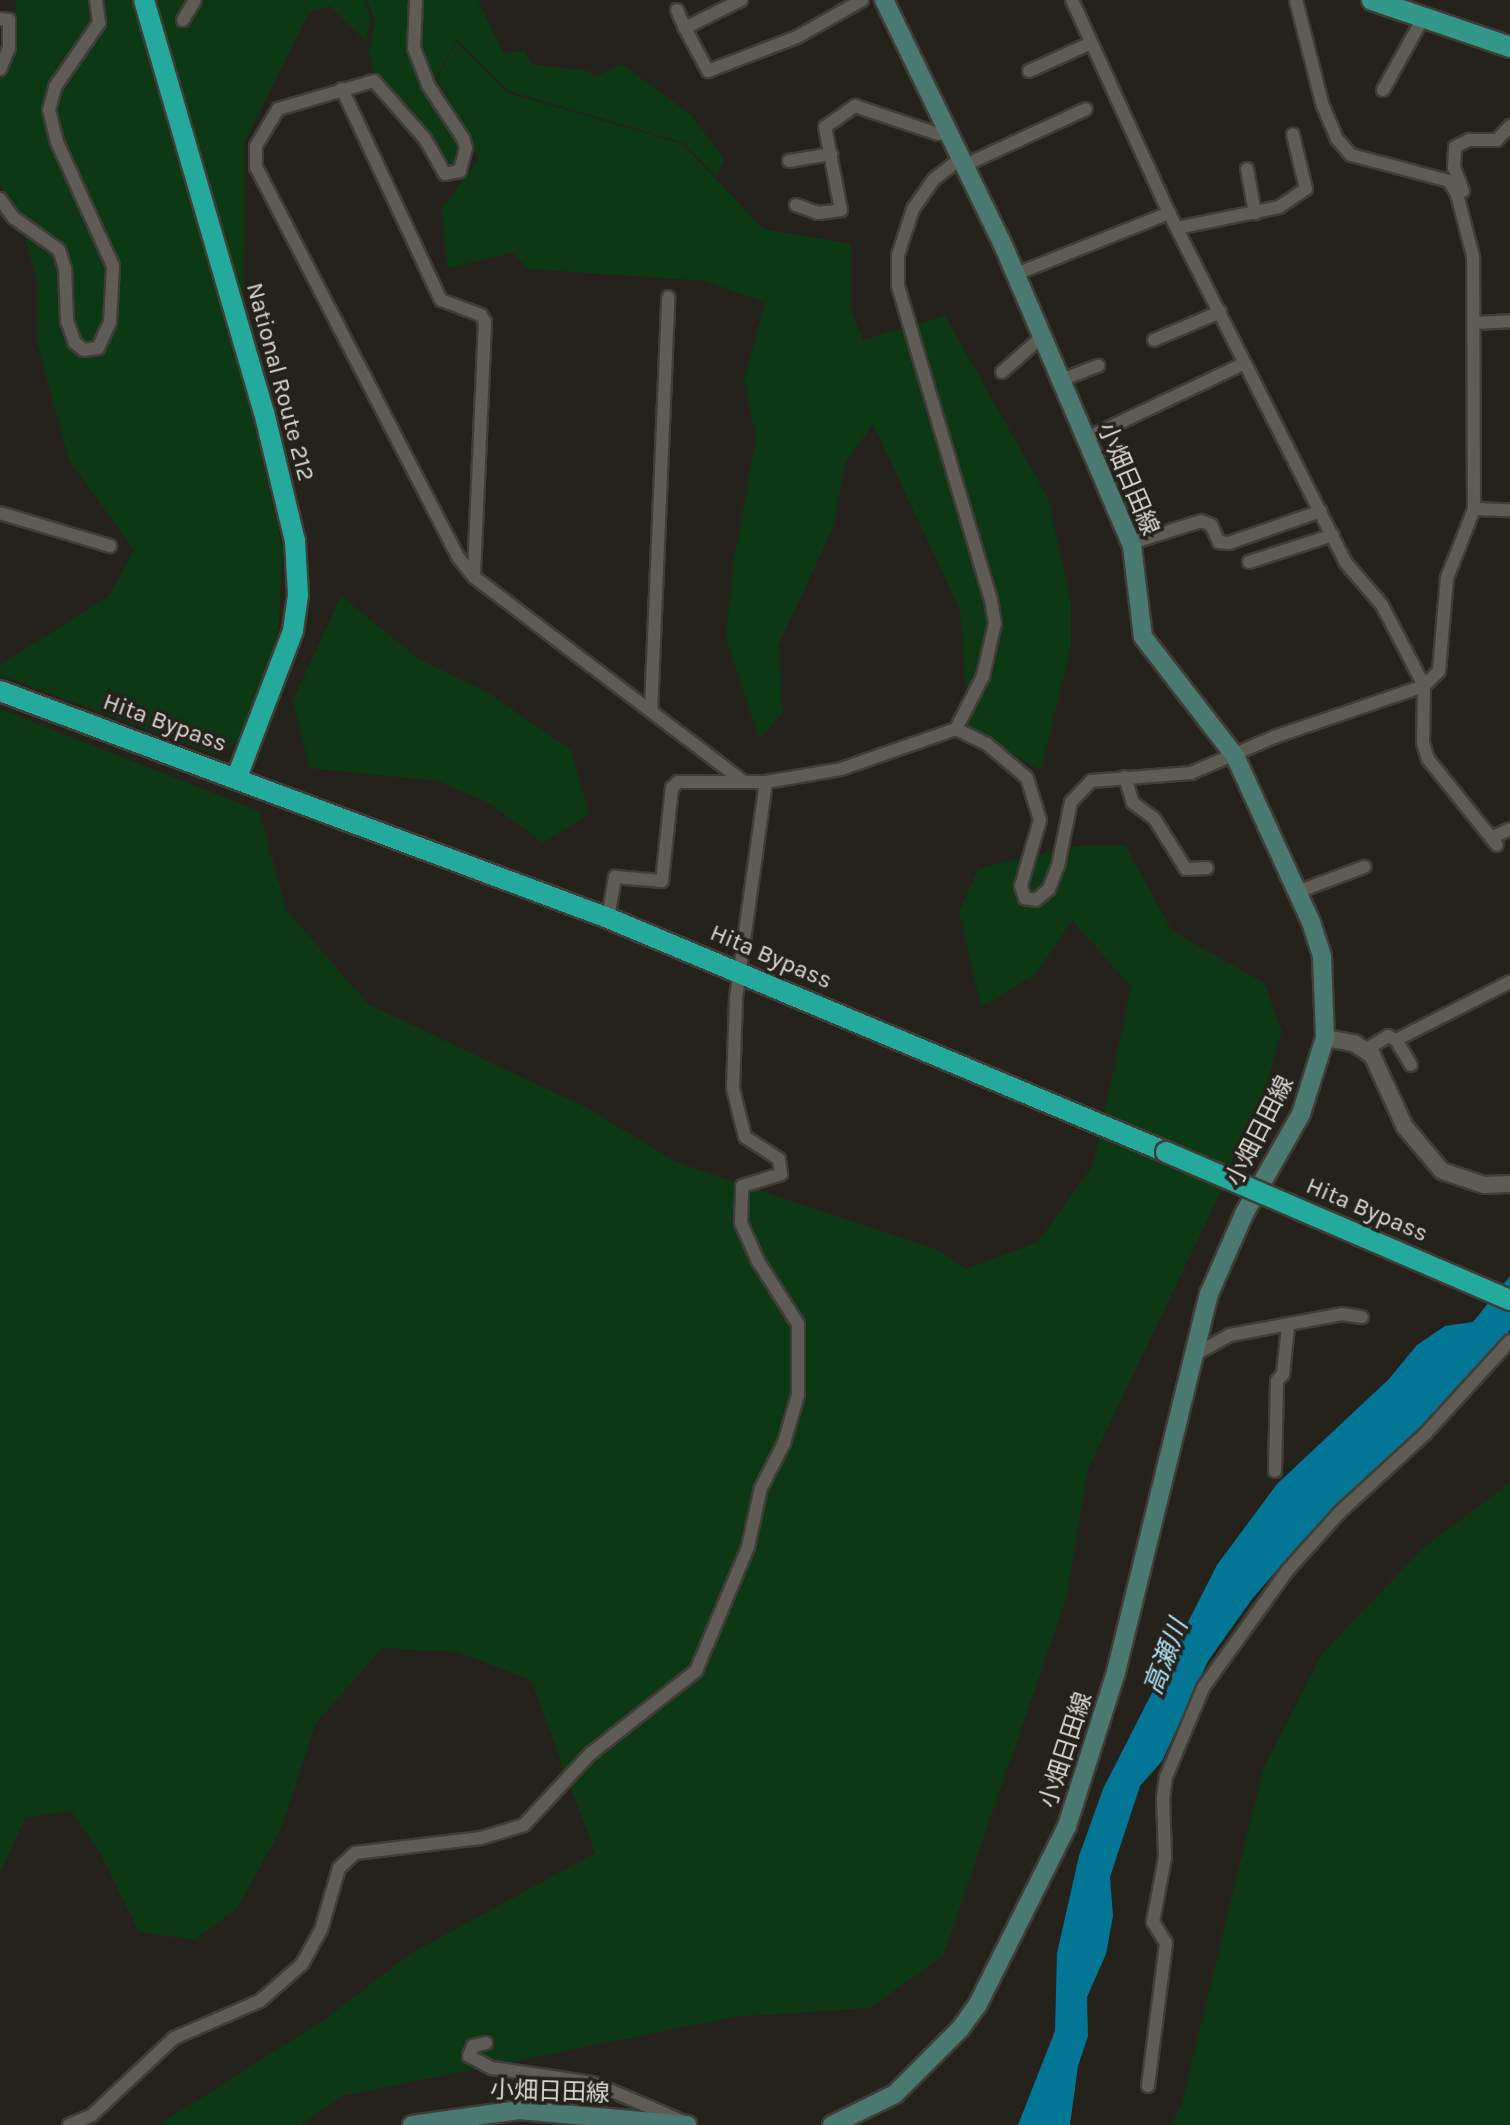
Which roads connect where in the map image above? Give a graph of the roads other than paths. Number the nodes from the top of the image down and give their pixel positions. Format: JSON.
{"nodes":[{"id":1,"x":96,"y":0,"type":"edge"},
{"id":2,"x":144,"y":0,"type":"edge"},
{"id":3,"x":195,"y":0,"type":"edge"},
{"id":4,"x":416,"y":0,"type":"edge"},
{"id":5,"x":741,"y":0,"type":"edge"},
{"id":6,"x":862,"y":0,"type":"edge"},
{"id":7,"x":884,"y":0,"type":"edge"},
{"id":8,"x":1072,"y":0,"type":"edge"},
{"id":9,"x":1296,"y":0,"type":"edge"},
{"id":10,"x":1372,"y":0,"type":"edge"},
{"id":11,"x":677,"y":10,"type":"dead end"},
{"id":12,"x":1423,"y":18,"type":"junction"},
{"id":13,"x":0,"y":19,"type":"edge"},
{"id":14,"x":183,"y":20,"type":"dead end"},
{"id":15,"x":685,"y":28,"type":"junction"},
{"id":16,"x":1091,"y":43,"type":"junction"},
{"id":17,"x":1510,"y":47,"type":"edge"},
{"id":18,"x":0,"y":69,"type":"edge"},
{"id":19,"x":1029,"y":71,"type":"dead end"},
{"id":20,"x":342,"y":89,"type":"junction"},
{"id":21,"x":1383,"y":90,"type":"dead end"},
{"id":22,"x":1086,"y":109,"type":"dead end"},
{"id":23,"x":1510,"y":126,"type":"edge"},
{"id":24,"x":949,"y":132,"type":"junction"},
{"id":25,"x":1293,"y":135,"type":"dead end"},
{"id":26,"x":831,"y":154,"type":"junction"},
{"id":27,"x":789,"y":161,"type":"dead end"},
{"id":28,"x":964,"y":161,"type":"junction"},
{"id":29,"x":1247,"y":169,"type":"dead end"},
{"id":30,"x":0,"y":199,"type":"edge"},
{"id":31,"x":796,"y":205,"type":"dead end"},
{"id":32,"x":1169,"y":213,"type":"junction"},
{"id":33,"x":1255,"y":213,"type":"junction"},
{"id":34,"x":1177,"y":228,"type":"junction"},
{"id":35,"x":1469,"y":242,"type":"junction"},
{"id":36,"x":1016,"y":274,"type":"junction"},
{"id":37,"x":668,"y":297,"type":"dead end"},
{"id":38,"x":1220,"y":312,"type":"junction"},
{"id":39,"x":1510,"y":321,"type":"edge"},
{"id":40,"x":1475,"y":323,"type":"junction"},
{"id":41,"x":1042,"y":337,"type":"junction"},
{"id":42,"x":1154,"y":340,"type":"dead end"},
{"id":43,"x":1245,"y":363,"type":"junction"},
{"id":44,"x":1098,"y":366,"type":"dead end"},
{"id":45,"x":1002,"y":372,"type":"dead end"},
{"id":46,"x":1061,"y":380,"type":"junction"},
{"id":47,"x":1085,"y":439,"type":"junction"},
{"id":48,"x":1474,"y":509,"type":"junction"},
{"id":49,"x":1510,"y":510,"type":"edge"},
{"id":50,"x":1321,"y":511,"type":"junction"},
{"id":51,"x":0,"y":513,"type":"edge"},
{"id":52,"x":1333,"y":535,"type":"junction"},
{"id":53,"x":1131,"y":543,"type":"junction"},
{"id":54,"x":110,"y":546,"type":"dead end"},
{"id":55,"x":1249,"y":562,"type":"dead end"},
{"id":56,"x":474,"y":577,"type":"junction"},
{"id":57,"x":1424,"y":686,"type":"junction"},
{"id":58,"x":0,"y":691,"type":"edge"},
{"id":59,"x":651,"y":711,"type":"junction"},
{"id":60,"x":956,"y":729,"type":"junction"},
{"id":61,"x":1235,"y":756,"type":"junction"},
{"id":62,"x":237,"y":777,"type":"junction"},
{"id":63,"x":1125,"y":777,"type":"junction"},
{"id":64,"x":744,"y":782,"type":"junction"},
{"id":65,"x":766,"y":782,"type":"junction"},
{"id":66,"x":1510,"y":829,"type":"edge"},
{"id":67,"x":1364,"y":867,"type":"dead end"},
{"id":68,"x":1207,"y":868,"type":"dead end"},
{"id":69,"x":1297,"y":892,"type":"junction"},
{"id":70,"x":608,"y":918,"type":"junction"},
{"id":71,"x":742,"y":972,"type":"junction"},
{"id":72,"x":1510,"y":982,"type":"edge"},
{"id":73,"x":1325,"y":1038,"type":"junction"},
{"id":74,"x":1396,"y":1040,"type":"junction"},
{"id":75,"x":1365,"y":1050,"type":"junction"},
{"id":76,"x":1411,"y":1065,"type":"dead end"},
{"id":77,"x":1510,"y":1184,"type":"edge"},
{"id":78,"x":1510,"y":1300,"type":"edge"},
{"id":79,"x":1362,"y":1317,"type":"dead end"},
{"id":80,"x":1288,"y":1327,"type":"junction"},
{"id":81,"x":1510,"y":1341,"type":"edge"},
{"id":82,"x":1194,"y":1355,"type":"junction"},
{"id":83,"x":1275,"y":1471,"type":"dead end"},
{"id":84,"x":486,"y":2043,"type":"dead end"},
{"id":85,"x":1148,"y":2086,"type":"dead end"},
{"id":86,"x":69,"y":2125,"type":"edge"},
{"id":87,"x":412,"y":2125,"type":"edge"},
{"id":88,"x":689,"y":2125,"type":"edge"},
{"id":89,"x":832,"y":2125,"type":"edge"}],
"edges":[{"from":1,"to":30,"type":"street"},
{"from":2,"to":62,"type":"highway","name":"National Route 212"},
{"from":3,"to":14,"type":"street"},
{"from":4,"to":20,"type":"street"},
{"from":5,"to":15,"type":"street"},
{"from":6,"to":15,"type":"street"},
{"from":7,"to":24,"type":"main road","name":"小畑日田線"},
{"from":8,"to":16,"type":"street"},
{"from":9,"to":35,"type":"street"},
{"from":10,"to":12,"type":"main road"},
{"from":11,"to":15,"type":"street"},
{"from":12,"to":17,"type":"main road"},
{"from":12,"to":21,"type":"street"},
{"from":13,"to":18,"type":"street"},
{"from":16,"to":19,"type":"street"},
{"from":16,"to":32,"type":"street"},
{"from":20,"to":56,"type":"street"},
{"from":20,"to":56,"type":"street"},
{"from":22,"to":28,"type":"street"},
{"from":23,"to":35,"type":"street"},
{"from":24,"to":26,"type":"street"},
{"from":24,"to":28,"type":"main road","name":"小畑日田線"},
{"from":25,"to":33,"type":"street"},
{"from":26,"to":27,"type":"street"},
{"from":26,"to":31,"type":"street"},
{"from":28,"to":36,"type":"main road","name":"小畑日田線"},
{"from":28,"to":60,"type":"street"},
{"from":29,"to":33,"type":"street"},
{"from":32,"to":34,"type":"street"},
{"from":32,"to":36,"type":"street"},
{"from":33,"to":34,"type":"street"},
{"from":34,"to":38,"type":"street"},
{"from":35,"to":40,"type":"street"},
{"from":36,"to":41,"type":"main road","name":"小畑日田線"},
{"from":37,"to":59,"type":"street"},
{"from":38,"to":42,"type":"street"},
{"from":38,"to":43,"type":"street"},
{"from":39,"to":40,"type":"street"},
{"from":40,"to":48,"type":"street"},
{"from":41,"to":45,"type":"street"},
{"from":41,"to":46,"type":"main road","name":"小畑日田線"},
{"from":43,"to":47,"type":"street"},
{"from":43,"to":50,"type":"street"},
{"from":44,"to":46,"type":"street"},
{"from":46,"to":47,"type":"main road","name":"小畑日田線"},
{"from":47,"to":53,"type":"main road","name":"小畑日田線"},
{"from":48,"to":49,"type":"street"},
{"from":48,"to":57,"type":"street"},
{"from":50,"to":52,"type":"street"},
{"from":50,"to":53,"type":"street"},
{"from":51,"to":54,"type":"street"},
{"from":52,"to":55,"type":"street"},
{"from":52,"to":57,"type":"street"},
{"from":53,"to":61,"type":"main road","name":"小畑日田線"},
{"from":56,"to":59,"type":"street"},
{"from":57,"to":61,"type":"street"},
{"from":57,"to":66,"type":"street"},
{"from":58,"to":62,"type":"highway","name":"Hita Bypass"},
{"from":59,"to":64,"type":"street"},
{"from":60,"to":63,"type":"street"},
{"from":60,"to":65,"type":"street"},
{"from":61,"to":63,"type":"street"},
{"from":61,"to":69,"type":"main road","name":"小畑日田線"},
{"from":62,"to":70,"type":"highway","name":"Hita Bypass"},
{"from":63,"to":68,"type":"street"},
{"from":64,"to":65,"type":"street"},
{"from":64,"to":70,"type":"street"},
{"from":65,"to":71,"type":"street"},
{"from":67,"to":69,"type":"street"},
{"from":69,"to":73,"type":"main road","name":"小畑日田線"},
{"from":70,"to":71,"type":"highway","name":"Hita Bypass"},
{"from":71,"to":78,"type":"highway","name":"Hita Bypass","bridge":true},
{"from":71,"to":86,"type":"street"},
{"from":72,"to":74,"type":"street"},
{"from":73,"to":75,"type":"street"},
{"from":73,"to":82,"type":"main road","name":"小畑日田線"},
{"from":74,"to":75,"type":"street"},
{"from":74,"to":76,"type":"street"},
{"from":75,"to":77,"type":"street"},
{"from":79,"to":80,"type":"street"},
{"from":80,"to":82,"type":"street"},
{"from":80,"to":83,"type":"street"},
{"from":81,"to":85,"type":"street"},
{"from":82,"to":89,"type":"main road","name":"小畑日田線"},
{"from":84,"to":88,"type":"street"},
{"from":87,"to":88,"type":"main road","name":"小畑日田線"}]}
